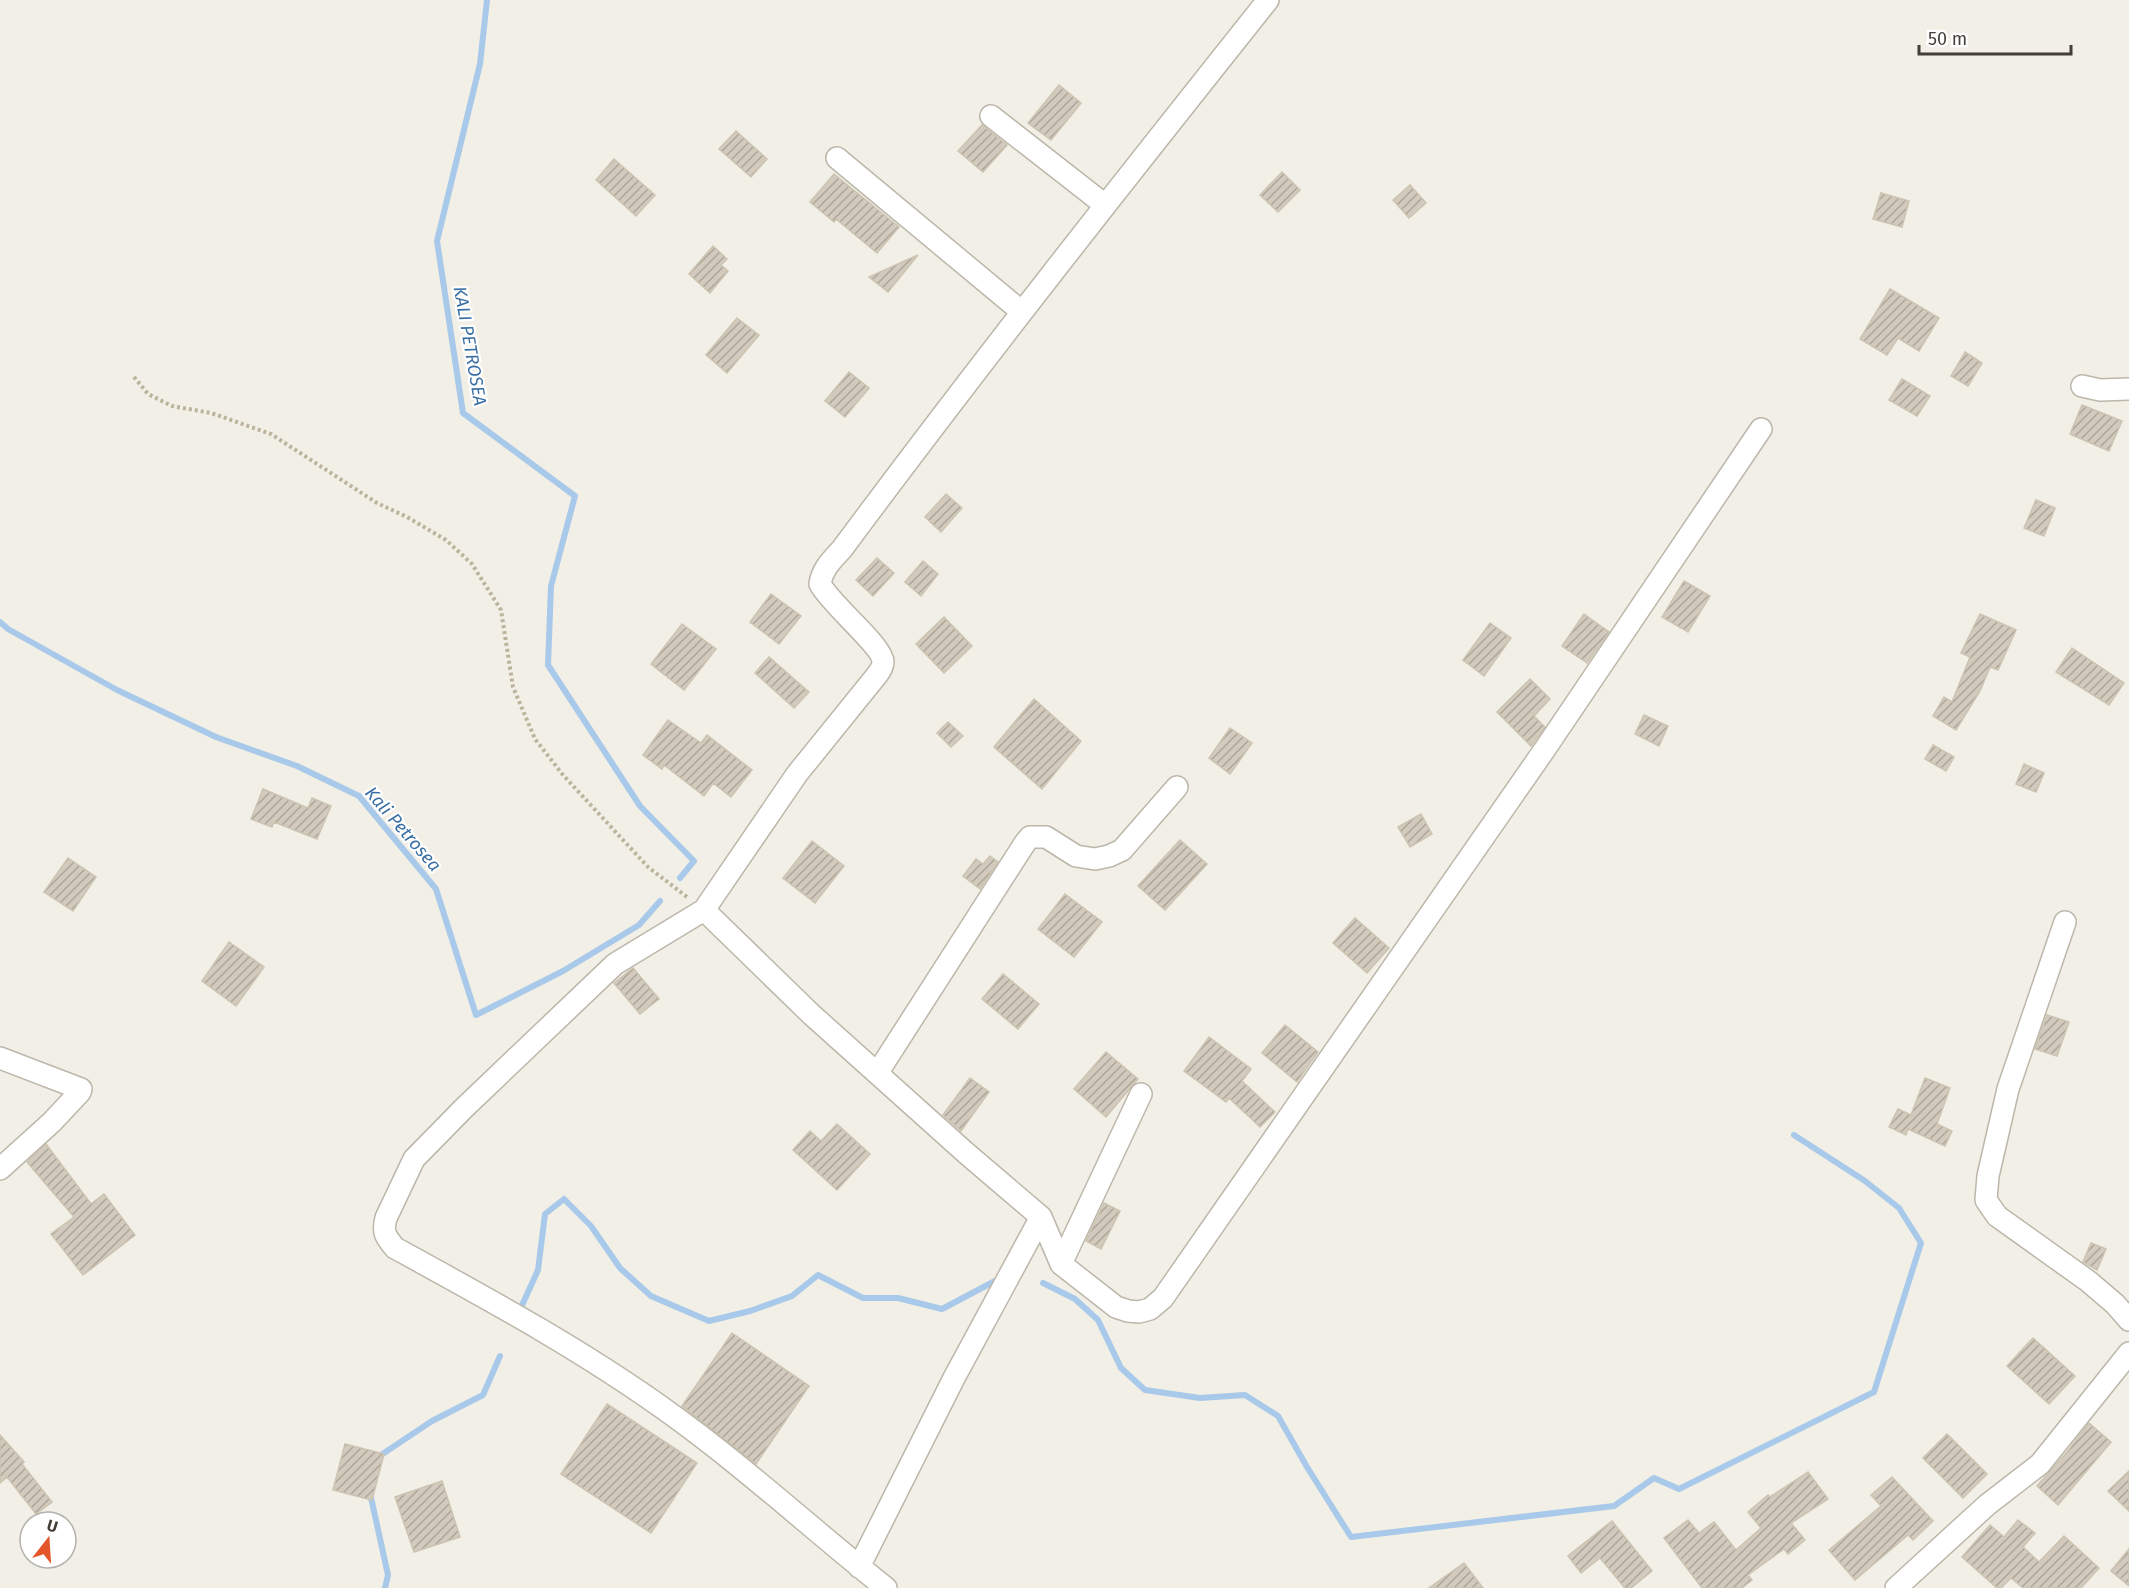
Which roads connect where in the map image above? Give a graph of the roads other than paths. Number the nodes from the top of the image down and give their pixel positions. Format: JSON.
{"nodes":[{"id":1,"x":1268,"y":0,"type":"edge"},
{"id":2,"x":991,"y":116,"type":"dead end"},
{"id":3,"x":837,"y":158,"type":"dead end"},
{"id":4,"x":1105,"y":205,"type":"junction"},
{"id":5,"x":1022,"y":312,"type":"junction"},
{"id":6,"x":2082,"y":386,"type":"dead end"},
{"id":7,"x":2129,"y":389,"type":"edge"},
{"id":8,"x":1761,"y":429,"type":"dead end"},
{"id":9,"x":1177,"y":787,"type":"dead end"},
{"id":10,"x":704,"y":910,"type":"junction"},
{"id":11,"x":2065,"y":922,"type":"dead end"},
{"id":12,"x":0,"y":1058,"type":"edge"},
{"id":13,"x":878,"y":1072,"type":"junction"},
{"id":14,"x":1141,"y":1094,"type":"dead end"},
{"id":15,"x":0,"y":1169,"type":"edge"},
{"id":16,"x":1041,"y":1217,"type":"junction"},
{"id":17,"x":1061,"y":1264,"type":"junction"},
{"id":18,"x":2129,"y":1320,"type":"edge"},
{"id":19,"x":2129,"y":1353,"type":"edge"},
{"id":20,"x":859,"y":1567,"type":"junction"},
{"id":21,"x":886,"y":1588,"type":"edge"},
{"id":22,"x":1896,"y":1588,"type":"edge"}],
"edges":[{"from":1,"to":4,"type":"street"},
{"from":2,"to":4,"type":"street"},
{"from":3,"to":5,"type":"street"},
{"from":4,"to":5,"type":"street"},
{"from":5,"to":10,"type":"street"},
{"from":6,"to":7,"type":"street"},
{"from":8,"to":17,"type":"street"},
{"from":9,"to":13,"type":"street"},
{"from":10,"to":13,"type":"street"},
{"from":10,"to":20,"type":"street"},
{"from":11,"to":18,"type":"street"},
{"from":12,"to":15,"type":"street"},
{"from":13,"to":16,"type":"street"},
{"from":14,"to":17,"type":"street"},
{"from":16,"to":17,"type":"street"},
{"from":16,"to":20,"type":"street"},
{"from":19,"to":22,"type":"street"},
{"from":20,"to":21,"type":"street"}]}
